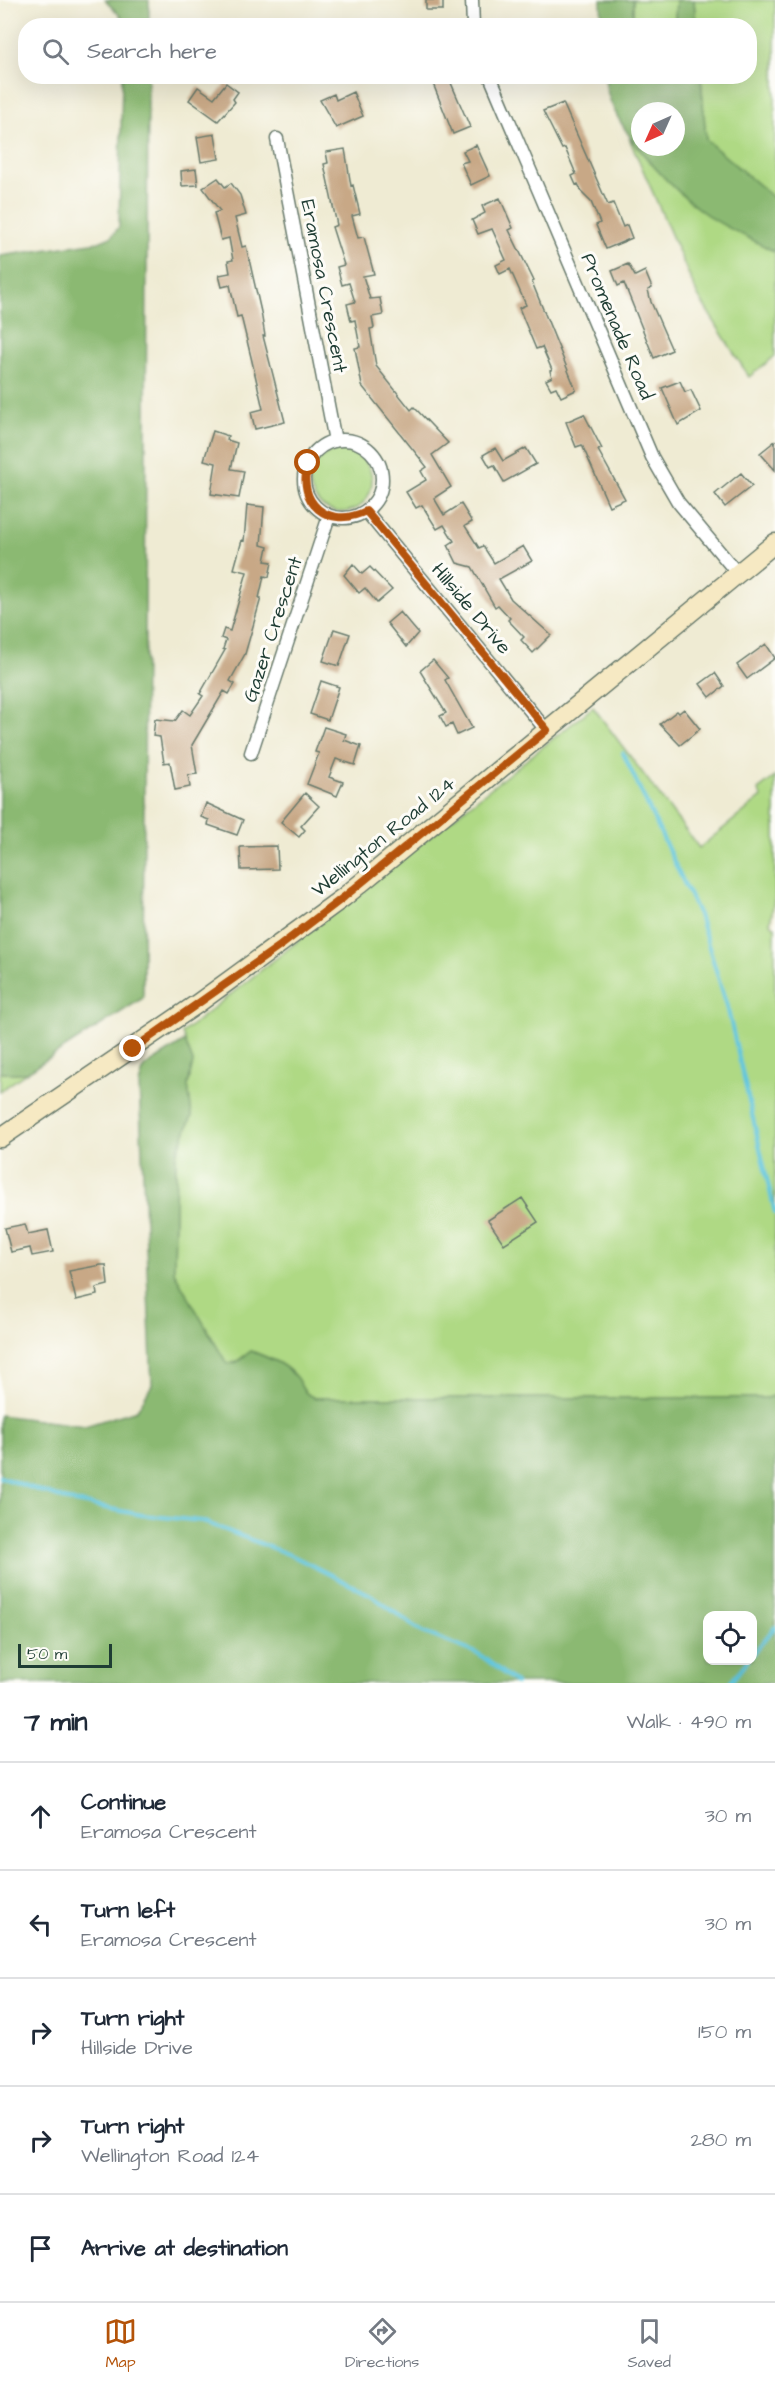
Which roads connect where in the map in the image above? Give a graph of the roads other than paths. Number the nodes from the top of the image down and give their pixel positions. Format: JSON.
{"nodes":[{"id":1,"x":472,"y":0,"type":"edge"},
{"id":2,"x":473,"y":18,"type":"edge"},
{"id":3,"x":493,"y":84,"type":"edge"},
{"id":4,"x":277,"y":139,"type":"dead end"},
{"id":5,"x":335,"y":441,"type":"junction"},
{"id":6,"x":366,"y":511,"type":"junction"},
{"id":7,"x":330,"y":516,"type":"junction"},
{"id":8,"x":775,"y":543,"type":"edge"},
{"id":9,"x":738,"y":574,"type":"junction"},
{"id":10,"x":547,"y":730,"type":"junction"},
{"id":11,"x":251,"y":753,"type":"dead end"},
{"id":12,"x":0,"y":1138,"type":"edge"}],
"edges":[{"from":1,"to":2,"type":"street"},
{"from":3,"to":9,"type":"street","name":"Promenade Road"},
{"from":4,"to":5,"type":"street","name":"Eramosa Crescent"},
{"from":5,"to":6,"type":"street"},
{"from":5,"to":7,"type":"street"},
{"from":6,"to":7,"type":"street"},
{"from":6,"to":10,"type":"street","name":"Hillside Drive"},
{"from":7,"to":11,"type":"street","name":"Gazer Crescent"},
{"from":8,"to":9,"type":"main road","name":"Wellington Road 124"},
{"from":9,"to":10,"type":"main road","name":"Wellington Road 124"},
{"from":10,"to":12,"type":"main road","name":"Wellington Road 124"}]}
